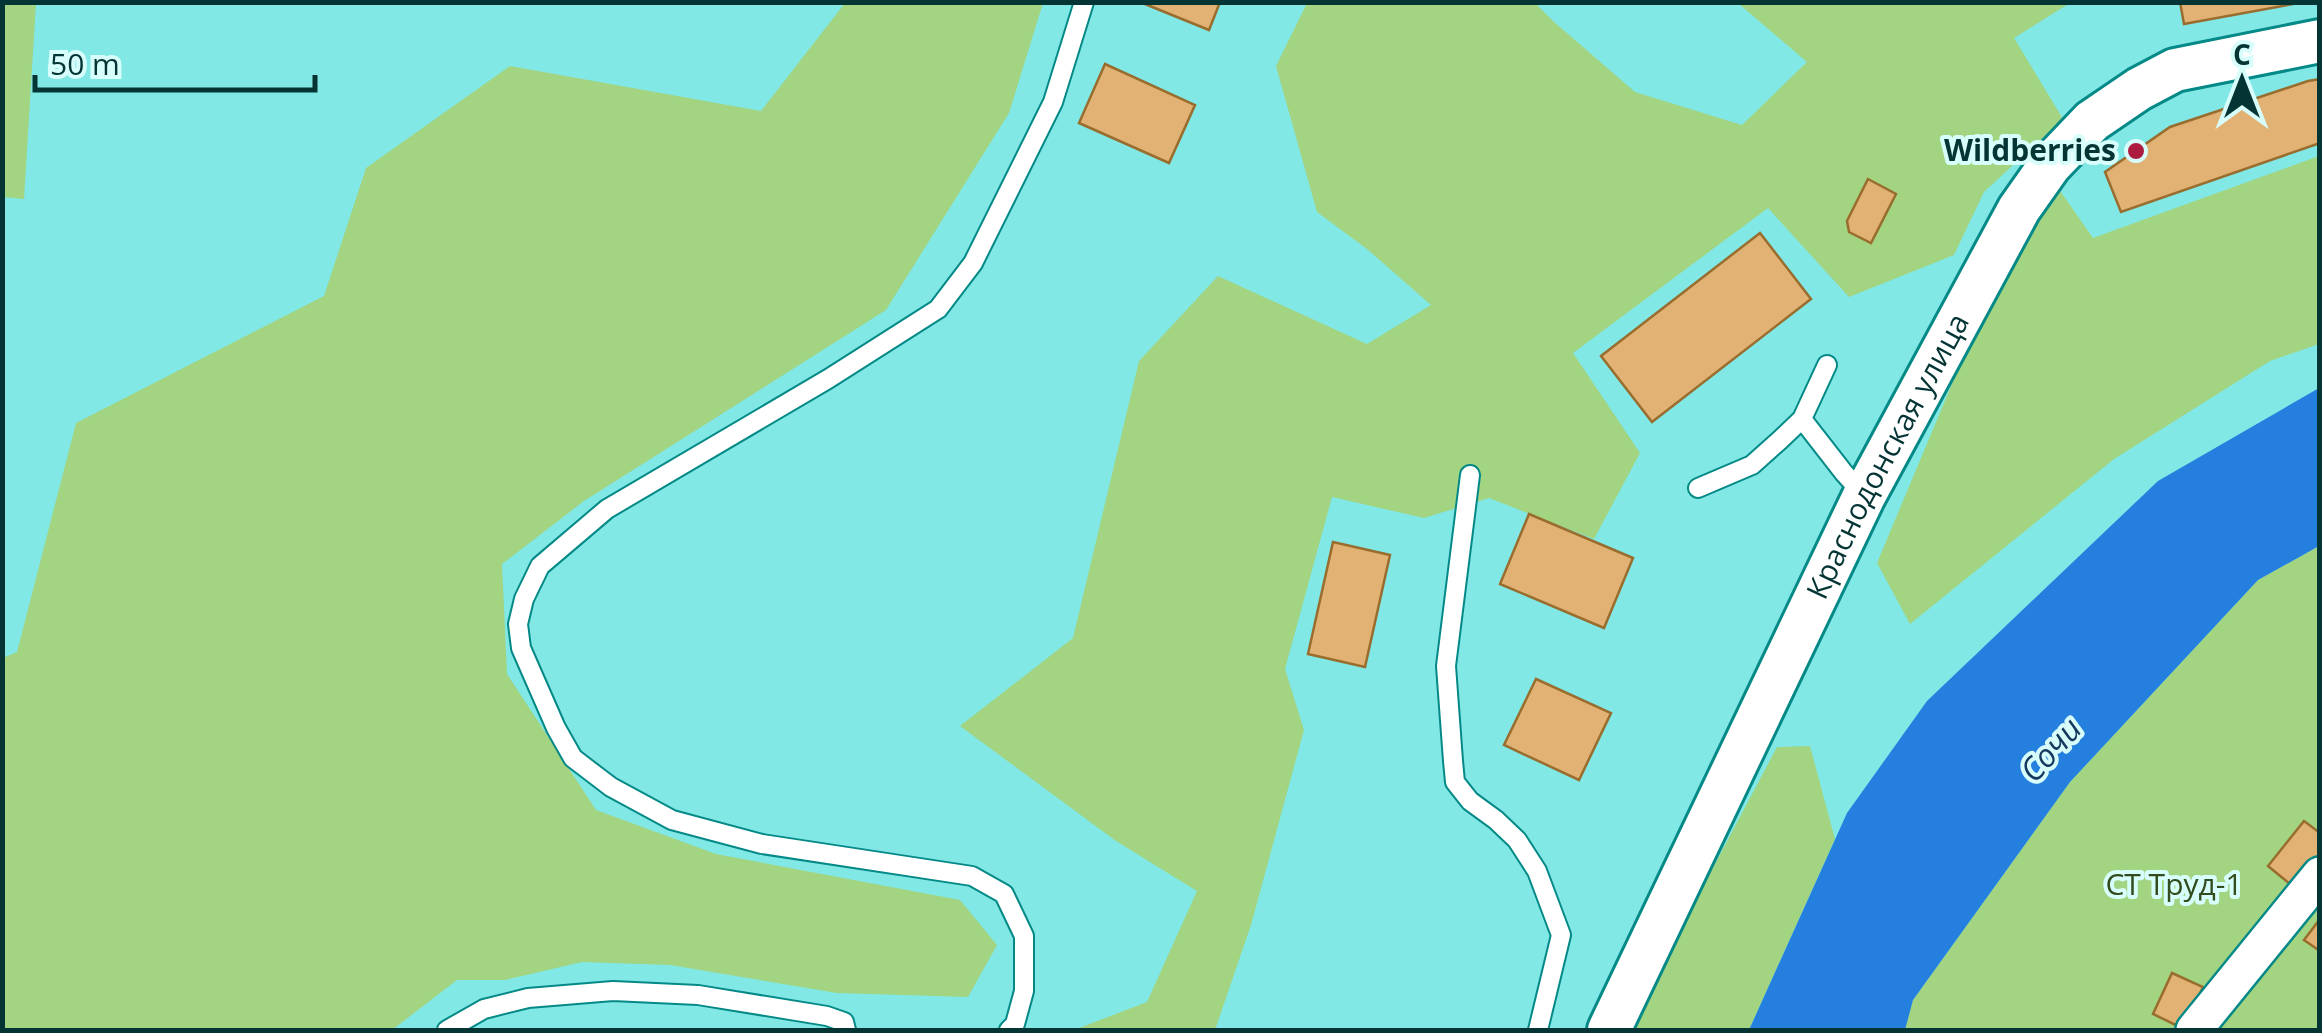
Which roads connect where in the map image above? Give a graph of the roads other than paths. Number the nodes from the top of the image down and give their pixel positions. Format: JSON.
{"nodes":[{"id":1,"x":1084,"y":2,"type":"edge"},
{"id":2,"x":2320,"y":41,"type":"edge"},
{"id":3,"x":1827,"y":365,"type":"dead end"},
{"id":4,"x":1802,"y":419,"type":"junction"},
{"id":5,"x":1470,"y":475,"type":"dead end"},
{"id":6,"x":1698,"y":488,"type":"dead end"},
{"id":7,"x":1864,"y":496,"type":"junction"},
{"id":8,"x":2320,"y":875,"type":"edge"},
{"id":9,"x":447,"y":1030,"type":"edge"},
{"id":10,"x":846,"y":1030,"type":"edge"},
{"id":11,"x":1009,"y":1030,"type":"edge"},
{"id":12,"x":1538,"y":1030,"type":"edge"},
{"id":13,"x":1609,"y":1030,"type":"edge"},
{"id":14,"x":2194,"y":1030,"type":"edge"}],
"edges":[{"from":1,"to":11,"type":"lane"},
{"from":2,"to":7,"type":"street","name":"Краснодонская улица"},
{"from":3,"to":4,"type":"lane"},
{"from":4,"to":6,"type":"lane"},
{"from":4,"to":7,"type":"lane"},
{"from":5,"to":12,"type":"lane"},
{"from":7,"to":13,"type":"street","name":"Краснодонская улица"},
{"from":8,"to":14,"type":"street"},
{"from":9,"to":10,"type":"lane"}]}
